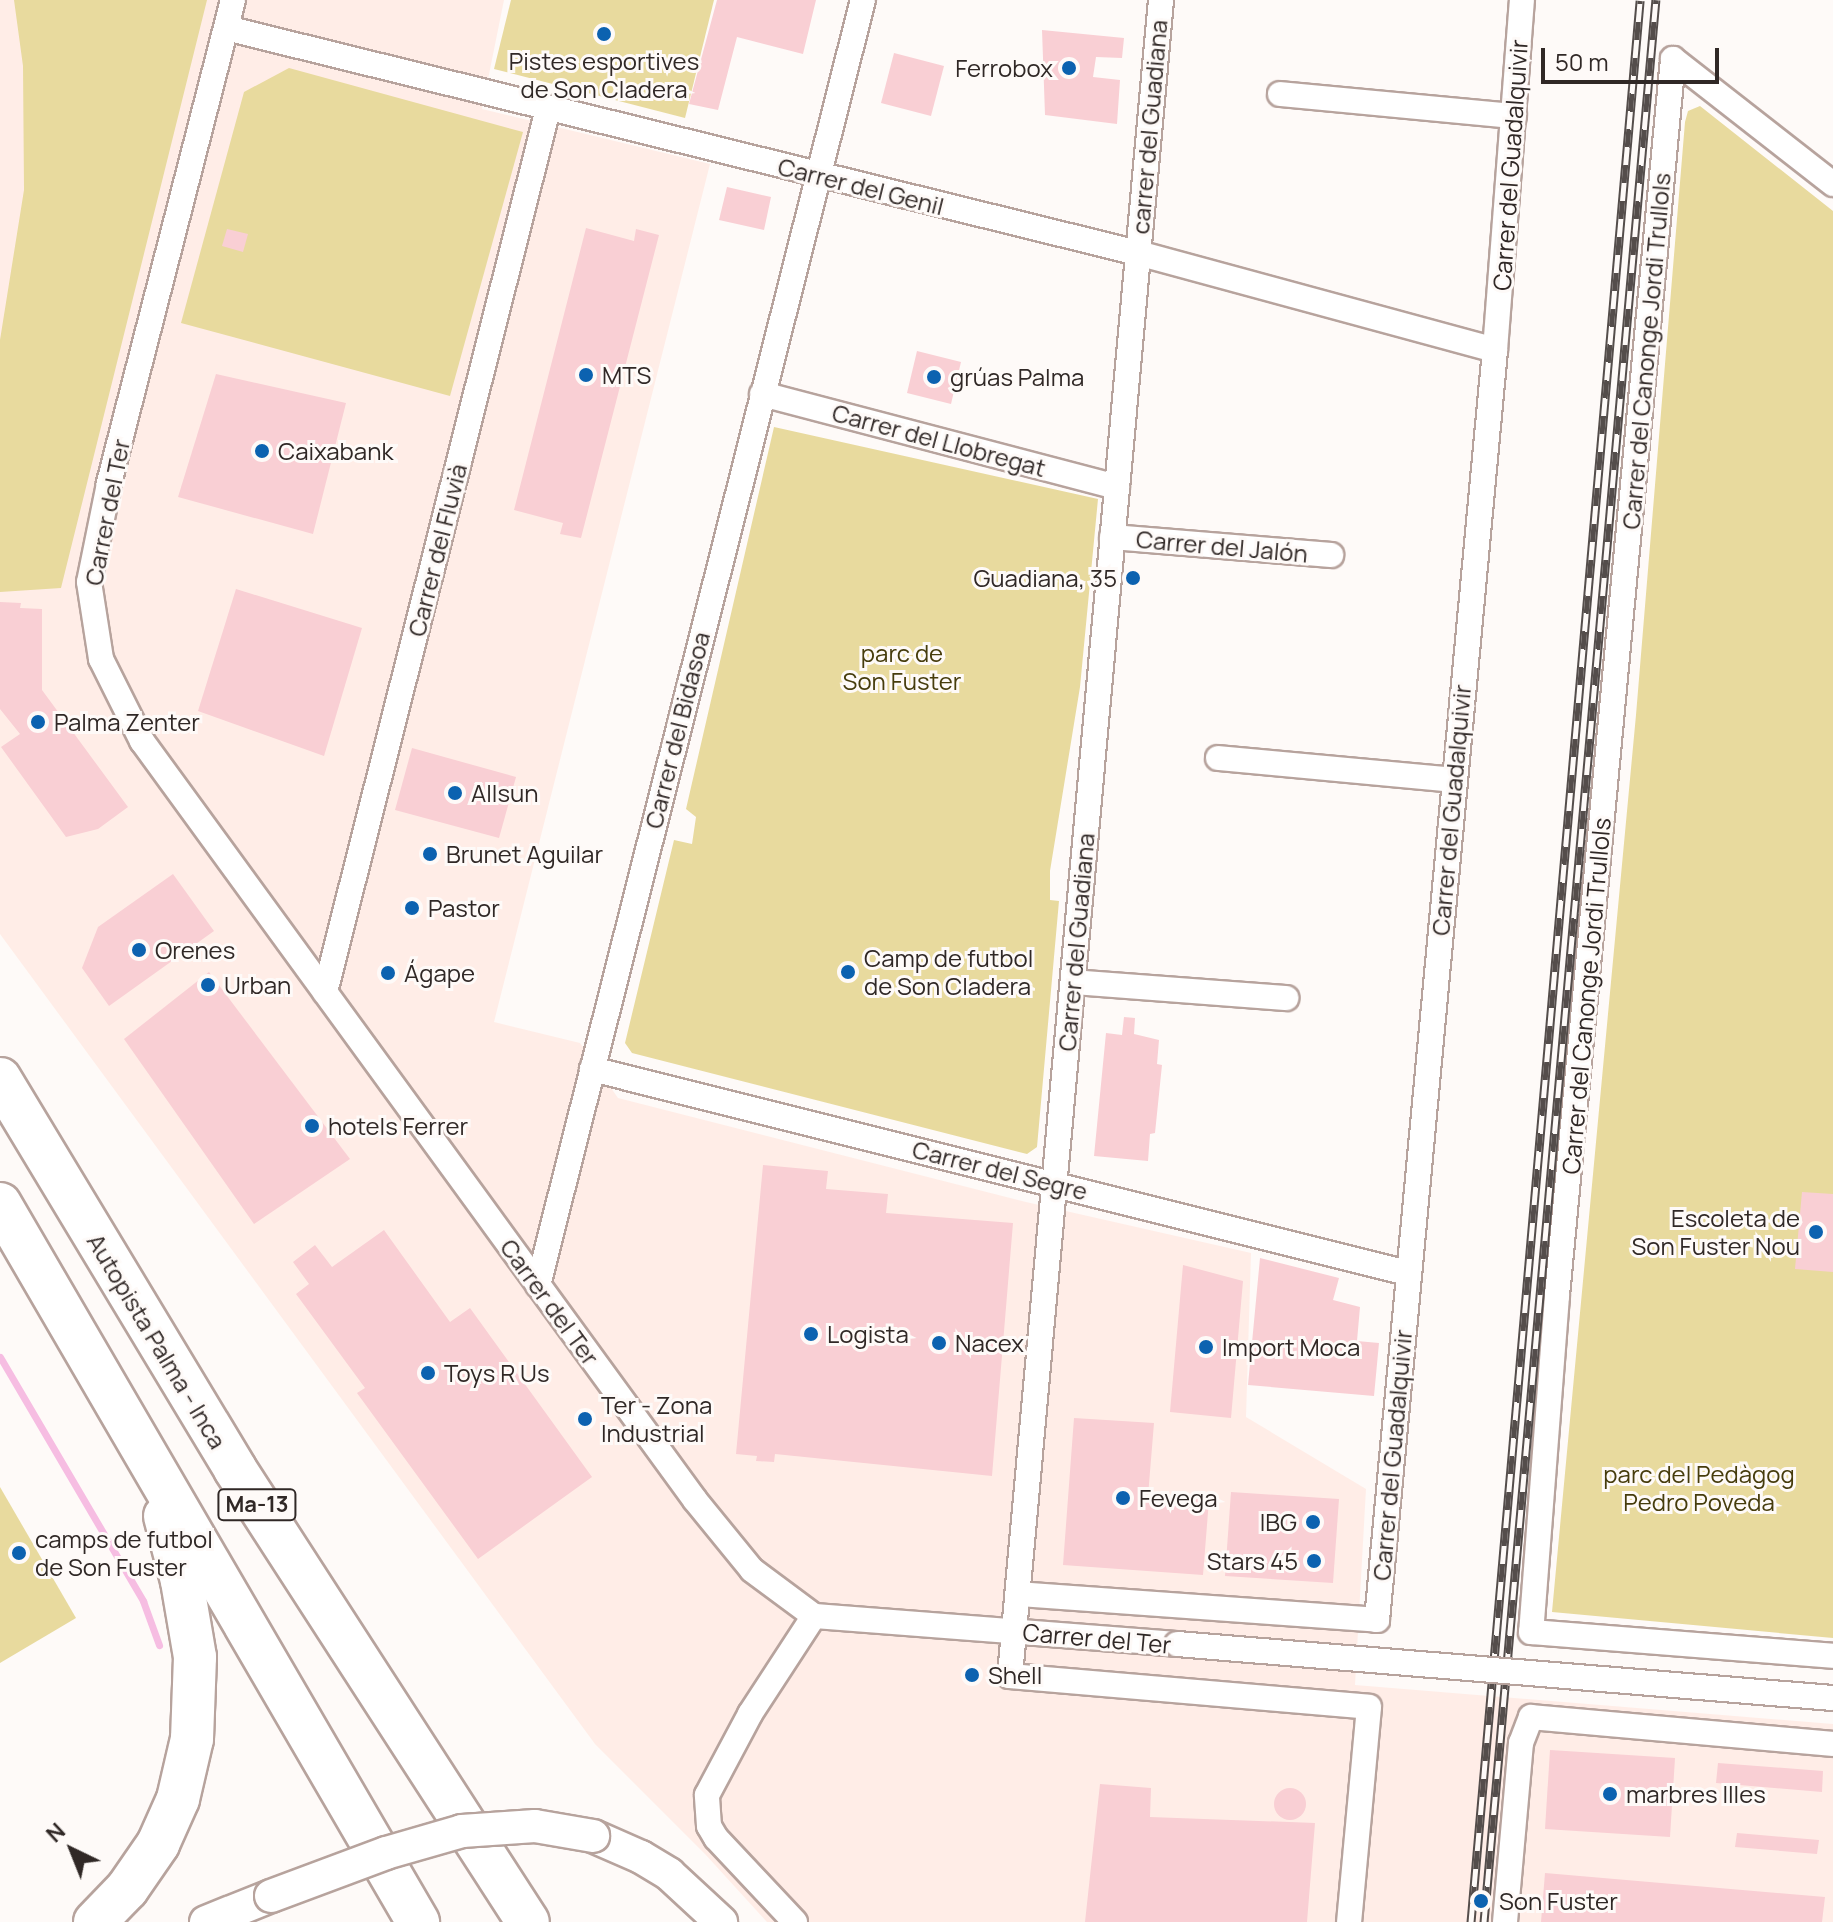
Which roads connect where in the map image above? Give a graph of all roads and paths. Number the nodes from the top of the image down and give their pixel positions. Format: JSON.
{"nodes":[{"id":1,"x":233,"y":0,"type":"edge"},
{"id":2,"x":863,"y":0,"type":"edge"},
{"id":3,"x":1161,"y":0,"type":"edge"},
{"id":4,"x":1522,"y":0,"type":"edge"},
{"id":5,"x":226,"y":28,"type":"junction"},
{"id":6,"x":1280,"y":94,"type":"dead end"},
{"id":7,"x":548,"y":109,"type":"junction"},
{"id":8,"x":1514,"y":116,"type":"junction"},
{"id":9,"x":817,"y":175,"type":"junction"},
{"id":10,"x":1833,"y":184,"type":"edge"},
{"id":11,"x":1138,"y":253,"type":"junction"},
{"id":12,"x":1495,"y":350,"type":"junction"},
{"id":13,"x":762,"y":394,"type":"junction"},
{"id":14,"x":1117,"y":487,"type":"junction"},
{"id":15,"x":1112,"y":537,"type":"junction"},
{"id":16,"x":1331,"y":555,"type":"dead end"},
{"id":17,"x":1218,"y":758,"type":"dead end"},
{"id":18,"x":1454,"y":780,"type":"junction"},
{"id":19,"x":1073,"y":982,"type":"junction"},
{"id":20,"x":325,"y":992,"type":"junction"},
{"id":21,"x":1286,"y":998,"type":"dead end"},
{"id":22,"x":592,"y":1069,"type":"junction"},
{"id":23,"x":0,"y":1079,"type":"edge"},
{"id":24,"x":1054,"y":1183,"type":"junction"},
{"id":25,"x":0,"y":1204,"type":"edge"},
{"id":26,"x":1407,"y":1273,"type":"junction"},
{"id":27,"x":538,"y":1285,"type":"junction"},
{"id":28,"x":151,"y":1465,"type":"junction"},
{"id":29,"x":1018,"y":1594,"type":"junction"},
{"id":30,"x":814,"y":1616,"type":"junction"},
{"id":31,"x":1377,"y":1620,"type":"joint"},
{"id":32,"x":1014,"y":1631,"type":"junction"},
{"id":33,"x":1833,"y":1656,"type":"edge"},
{"id":34,"x":1833,"y":1698,"type":"edge"},
{"id":35,"x":1833,"y":1744,"type":"edge"},
{"id":36,"x":95,"y":1922,"type":"edge"},
{"id":37,"x":206,"y":1922,"type":"edge"},
{"id":38,"x":418,"y":1922,"type":"edge"},
{"id":39,"x":528,"y":1922,"type":"edge"},
{"id":40,"x":721,"y":1922,"type":"edge"},
{"id":41,"x":795,"y":1922,"type":"edge"},
{"id":42,"x":1349,"y":1922,"type":"edge"},
{"id":43,"x":1505,"y":1922,"type":"edge"}],
"edges":[{"from":1,"to":5,"type":"street","name":"Carrer del Ter"},
{"from":2,"to":9,"type":"street","name":"Carrer del Bidasoa"},
{"from":3,"to":11,"type":"street","name":"carrer del Guadiana"},
{"from":4,"to":8,"type":"street","name":"Carrer del Guadalquivir"},
{"from":5,"to":7,"type":"street","name":"Carrer del Genil"},
{"from":5,"to":20,"type":"street","name":"Carrer del Ter"},
{"from":6,"to":8,"type":"street"},
{"from":7,"to":9,"type":"street","name":"Carrer del Genil"},
{"from":7,"to":20,"type":"street","name":"Carrer del Fluvià"},
{"from":8,"to":12,"type":"street","name":"Carrer del Guadalquivir"},
{"from":9,"to":11,"type":"street","name":"Carrer del Genil"},
{"from":9,"to":13,"type":"street","name":"Carrer del Bidasoa"},
{"from":10,"to":33,"type":"street","name":"Carrer del Canonge Jordi Trullols"},
{"from":11,"to":12,"type":"street","name":"Carrer del Genil"},
{"from":11,"to":14,"type":"street","name":"Carrer del Guadiana"},
{"from":12,"to":18,"type":"street","name":"Carrer del Guadalquivir"},
{"from":13,"to":14,"type":"street","name":"Carrer del Llobregat"},
{"from":13,"to":22,"type":"street","name":"Carrer del Bidasoa"},
{"from":14,"to":15,"type":"street","name":"Carrer del Guadiana"},
{"from":15,"to":16,"type":"street","name":"Carrer del Jalón"},
{"from":15,"to":19,"type":"street","name":"Carrer del Guadiana"},
{"from":17,"to":18,"type":"street"},
{"from":18,"to":26,"type":"street","name":"Carrer del Guadalquivir"},
{"from":19,"to":21,"type":"street"},
{"from":19,"to":24,"type":"street","name":"Carrer del Guadiana"},
{"from":20,"to":27,"type":"street","name":"Carrer del Ter"},
{"from":22,"to":24,"type":"street","name":"Carrer del Segre"},
{"from":22,"to":27,"type":"street","name":"Carrer del Bidasoa"},
{"from":23,"to":39,"type":"highway","name":"Autopista Palma - Inca","number":"Ma-13"},
{"from":24,"to":26,"type":"street","name":"Carrer del Segre"},
{"from":24,"to":29,"type":"street","name":"Carrer del Guadiana"},
{"from":25,"to":28,"type":"highway","number":"Ma-13"},
{"from":26,"to":31,"type":"street","name":"Carrer del Guadalquivir"},
{"from":27,"to":30,"type":"street","name":"Carrer del Ter"},
{"from":28,"to":36,"type":"highway"},
{"from":28,"to":38,"type":"highway","number":"Ma-13"},
{"from":29,"to":31,"type":"street","name":"Carrer del Ter"},
{"from":29,"to":32,"type":"street","name":"Carrer del Guadiana"},
{"from":30,"to":32,"type":"street","name":"Carrer del Ter"},
{"from":30,"to":41,"type":"street"},
{"from":32,"to":34,"type":"street","name":"Carrer del Ter","bridge":true},
{"from":32,"to":42,"type":"street","name":"Carrer del Guadiana"},
{"from":35,"to":43,"type":"street"},
{"from":37,"to":40,"type":"street","bridge":true}]}
